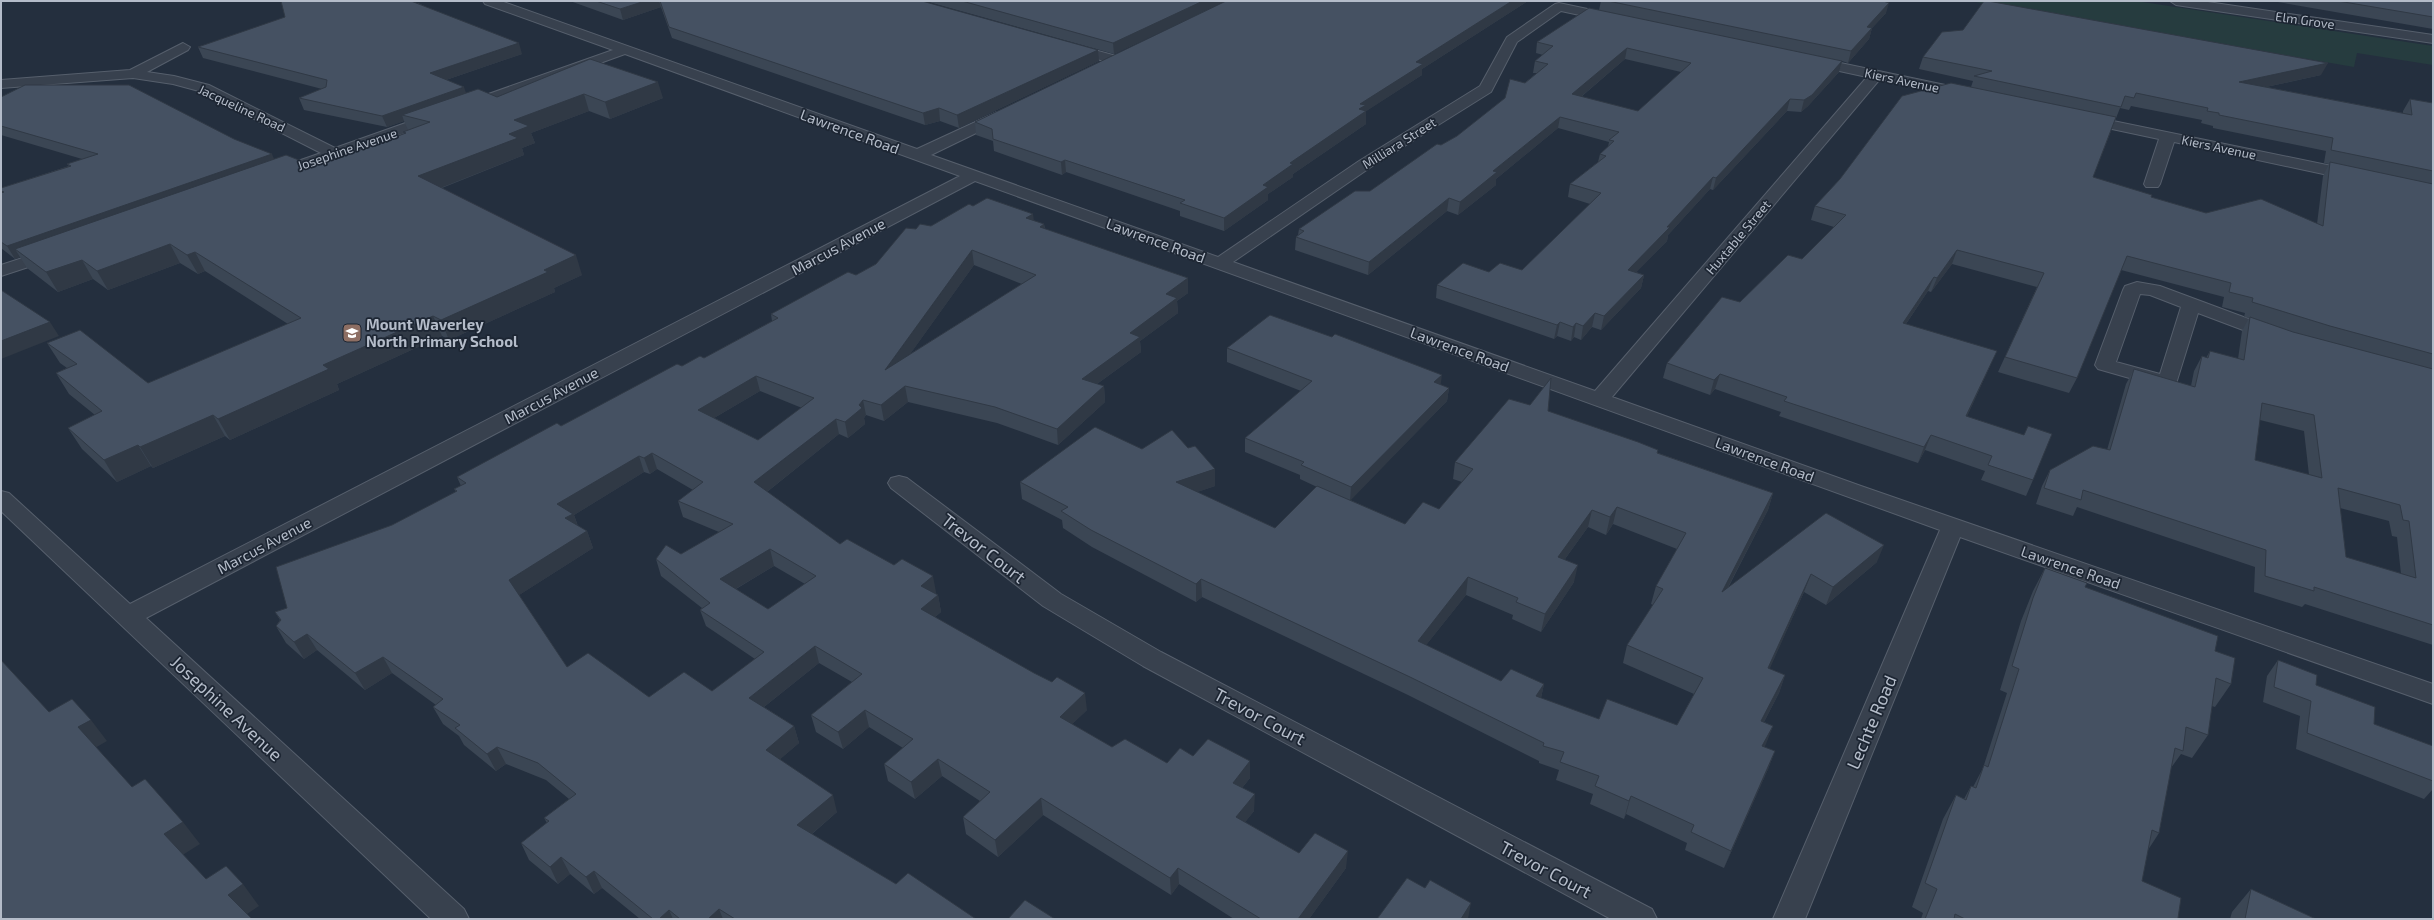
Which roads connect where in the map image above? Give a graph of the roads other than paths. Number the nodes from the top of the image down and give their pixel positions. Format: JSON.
{"nodes":[{"id":1,"x":489,"y":1,"type":"edge"},
{"id":2,"x":2176,"y":1,"type":"edge"},
{"id":3,"x":1628,"y":22,"type":"edge"},
{"id":4,"x":2433,"y":39,"type":"edge"},
{"id":5,"x":1057,"y":44,"type":"edge"},
{"id":6,"x":183,"y":48,"type":"dead end"},
{"id":7,"x":625,"y":50,"type":"junction"},
{"id":8,"x":1129,"y":54,"type":"edge"},
{"id":9,"x":1799,"y":58,"type":"edge"},
{"id":10,"x":1116,"y":60,"type":"junction"},
{"id":11,"x":1094,"y":70,"type":"edge"},
{"id":12,"x":133,"y":74,"type":"junction"},
{"id":13,"x":1876,"y":75,"type":"junction"},
{"id":14,"x":1,"y":84,"type":"edge"},
{"id":15,"x":1976,"y":96,"type":"edge"},
{"id":16,"x":1017,"y":108,"type":"edge"},
{"id":17,"x":2068,"y":115,"type":"edge"},
{"id":18,"x":2168,"y":136,"type":"junction"},
{"id":19,"x":334,"y":153,"type":"junction"},
{"id":20,"x":918,"y":155,"type":"junction"},
{"id":21,"x":974,"y":175,"type":"junction"},
{"id":22,"x":267,"y":177,"type":"edge"},
{"id":23,"x":2370,"y":179,"type":"edge"},
{"id":24,"x":2152,"y":184,"type":"dead end"},
{"id":25,"x":66,"y":248,"type":"edge"},
{"id":26,"x":1220,"y":263,"type":"junction"},
{"id":27,"x":1,"y":271,"type":"edge"},
{"id":28,"x":2191,"y":305,"type":"junction"},
{"id":29,"x":2290,"y":340,"type":"edge"},
{"id":30,"x":1599,"y":399,"type":"junction"},
{"id":31,"x":899,"y":483,"type":"dead end"},
{"id":32,"x":4,"y":506,"type":"edge"},
{"id":33,"x":1953,"y":526,"type":"junction"},
{"id":34,"x":128,"y":616,"type":"junction"},
{"id":35,"x":2433,"y":694,"type":"edge"},
{"id":36,"x":453,"y":919,"type":"edge"},
{"id":37,"x":1641,"y":919,"type":"edge"},
{"id":38,"x":1789,"y":919,"type":"edge"}],
"edges":[{"from":1,"to":7,"type":"street","name":"Lawrence Road"},
{"from":2,"to":4,"type":"street","name":"Elm Grove"},
{"from":3,"to":26,"type":"street","name":"Milliara Street"},
{"from":5,"to":10,"type":"street"},
{"from":6,"to":12,"type":"street"},
{"from":7,"to":19,"type":"street","name":"Josephine Avenue"},
{"from":7,"to":20,"type":"street","name":"Lawrence Road"},
{"from":8,"to":10,"type":"street"},
{"from":9,"to":13,"type":"street","name":"Kiers Avenue"},
{"from":10,"to":11,"type":"street"},
{"from":12,"to":14,"type":"street","name":"Jacqueline Road"},
{"from":12,"to":19,"type":"street","name":"Jacqueline Road"},
{"from":13,"to":15,"type":"street","name":"Kiers Avenue"},
{"from":13,"to":30,"type":"street","name":"Huxtable Street"},
{"from":16,"to":20,"type":"street"},
{"from":17,"to":18,"type":"street","name":"Kiers Avenue"},
{"from":18,"to":23,"type":"street","name":"Kiers Avenue"},
{"from":18,"to":24,"type":"street"},
{"from":19,"to":22,"type":"street","name":"Josephine Avenue"},
{"from":20,"to":21,"type":"street","name":"Lawrence Road"},
{"from":21,"to":26,"type":"street","name":"Lawrence Road"},
{"from":21,"to":34,"type":"street","name":"Marcus Avenue"},
{"from":25,"to":27,"type":"street"},
{"from":26,"to":30,"type":"street","name":"Lawrence Road"},
{"from":28,"to":28,"type":"street"},
{"from":28,"to":29,"type":"street"},
{"from":30,"to":33,"type":"street","name":"Lawrence Road"},
{"from":31,"to":37,"type":"street","name":"Trevor Court"},
{"from":32,"to":34,"type":"street","name":"Josephine Avenue"},
{"from":33,"to":35,"type":"street","name":"Lawrence Road"},
{"from":33,"to":38,"type":"street","name":"Lechte Road"},
{"from":34,"to":36,"type":"street","name":"Josephine Avenue"}]}
